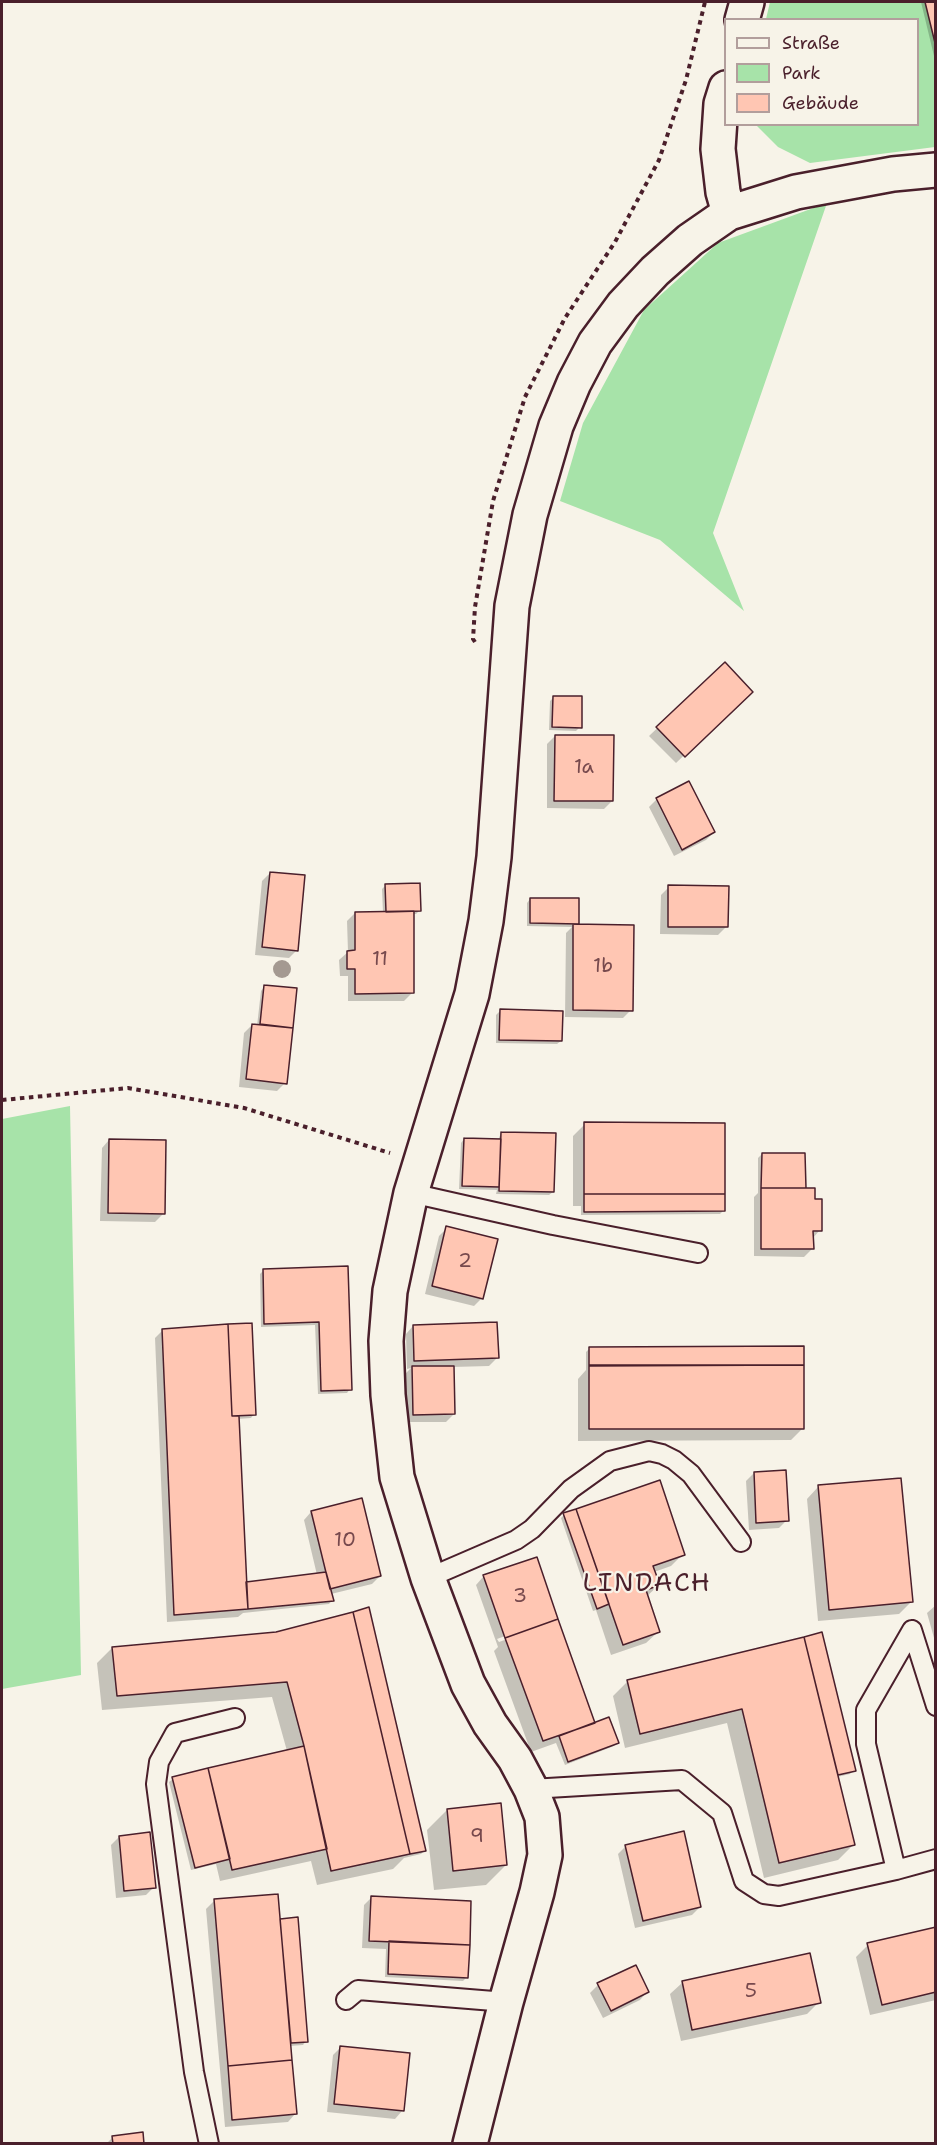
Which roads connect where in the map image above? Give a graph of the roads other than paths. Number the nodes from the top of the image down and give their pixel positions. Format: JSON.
{"nodes":[{"id":1,"x":747,"y":2,"type":"edge"},
{"id":2,"x":743,"y":18,"type":"edge"},
{"id":3,"x":724,"y":96,"type":"edge"},
{"id":4,"x":936,"y":170,"type":"edge"},
{"id":5,"x":729,"y":213,"type":"junction"},
{"id":6,"x":411,"y":1193,"type":"junction"},
{"id":7,"x":698,"y":1253,"type":"dead end"},
{"id":8,"x":741,"y":1542,"type":"dead end"},
{"id":9,"x":428,"y":1578,"type":"junction"},
{"id":10,"x":936,"y":1706,"type":"edge"},
{"id":11,"x":235,"y":1718,"type":"dead end"},
{"id":12,"x":531,"y":1789,"type":"junction"},
{"id":13,"x":936,"y":1859,"type":"edge"},
{"id":14,"x":896,"y":1870,"type":"junction"},
{"id":15,"x":346,"y":2000,"type":"dead end"},
{"id":16,"x":506,"y":2002,"type":"junction"},
{"id":17,"x":209,"y":2144,"type":"edge"},
{"id":18,"x":470,"y":2144,"type":"edge"}],
"edges":[{"from":1,"to":2,"type":"street"},
{"from":3,"to":5,"type":"street"},
{"from":4,"to":5,"type":"street"},
{"from":5,"to":6,"type":"street"},
{"from":6,"to":7,"type":"lane"},
{"from":6,"to":9,"type":"street"},
{"from":8,"to":9,"type":"lane"},
{"from":9,"to":12,"type":"street"},
{"from":10,"to":14,"type":"lane"},
{"from":11,"to":17,"type":"lane"},
{"from":12,"to":14,"type":"lane"},
{"from":12,"to":16,"type":"street"},
{"from":13,"to":14,"type":"lane"},
{"from":15,"to":16,"type":"lane"},
{"from":16,"to":18,"type":"street"}]}
